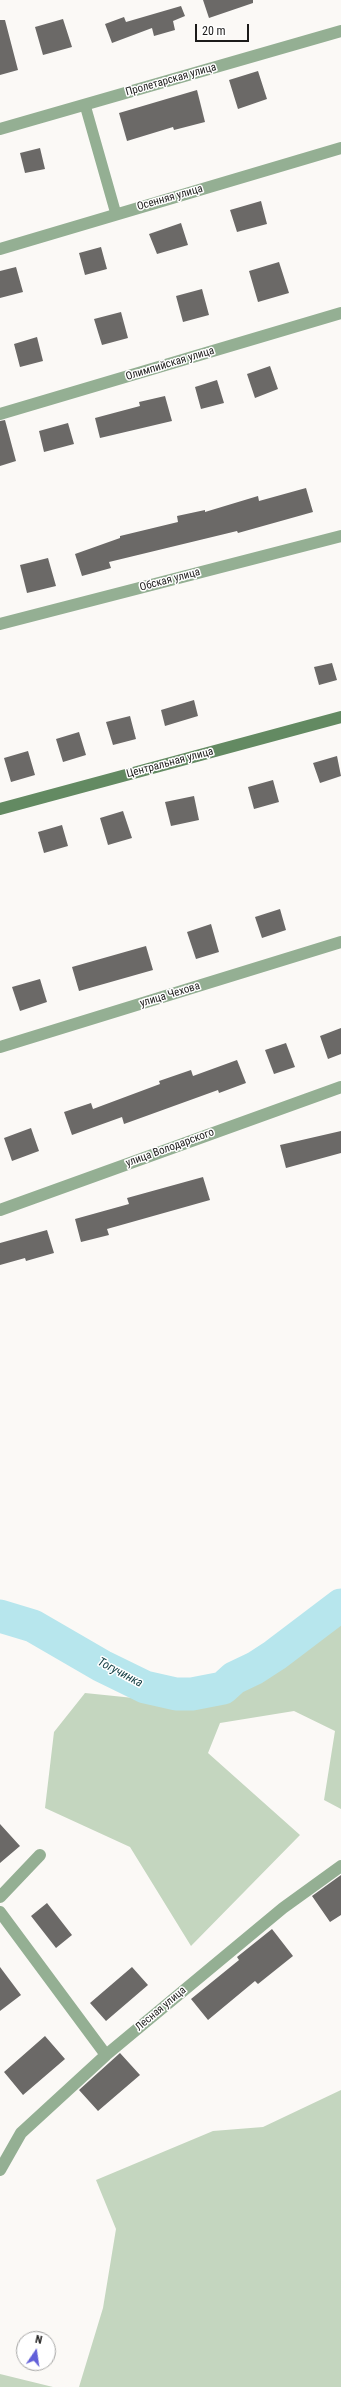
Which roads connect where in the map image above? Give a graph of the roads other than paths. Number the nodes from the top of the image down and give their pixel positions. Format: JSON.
{"nodes":[{"id":1,"x":341,"y":30,"type":"edge"},
{"id":2,"x":85,"y":105,"type":"junction"},
{"id":3,"x":0,"y":129,"type":"edge"},
{"id":4,"x":341,"y":148,"type":"edge"},
{"id":5,"x":116,"y":214,"type":"junction"},
{"id":6,"x":0,"y":249,"type":"edge"},
{"id":7,"x":341,"y":313,"type":"edge"},
{"id":8,"x":0,"y":414,"type":"edge"},
{"id":9,"x":341,"y":536,"type":"edge"},
{"id":10,"x":0,"y":624,"type":"edge"},
{"id":11,"x":341,"y":717,"type":"edge"},
{"id":12,"x":0,"y":810,"type":"edge"},
{"id":13,"x":341,"y":942,"type":"edge"},
{"id":14,"x":0,"y":1048,"type":"edge"},
{"id":15,"x":341,"y":1087,"type":"edge"},
{"id":16,"x":0,"y":1210,"type":"edge"},
{"id":17,"x":40,"y":1855,"type":"dead end"},
{"id":18,"x":341,"y":1866,"type":"edge"},
{"id":19,"x":0,"y":1897,"type":"edge"},
{"id":20,"x":0,"y":1912,"type":"edge"},
{"id":21,"x":106,"y":2055,"type":"junction"},
{"id":22,"x":0,"y":2170,"type":"edge"}],
"edges":[{"from":1,"to":2,"type":"street","name":"Пролетарская улица"},
{"from":2,"to":3,"type":"street","name":"Пролетарская улица"},
{"from":2,"to":5,"type":"lane"},
{"from":4,"to":5,"type":"street","name":"Осенняя улица"},
{"from":5,"to":6,"type":"street","name":"Осенняя улица"},
{"from":7,"to":8,"type":"street","name":"Олимпийская улица"},
{"from":9,"to":10,"type":"street","name":"Обская улица"},
{"from":11,"to":12,"type":"main road","name":"Центральная улица"},
{"from":13,"to":14,"type":"street","name":"улица Чехова"},
{"from":15,"to":16,"type":"street","name":"улица Володарского"},
{"from":17,"to":19,"type":"street"},
{"from":18,"to":21,"type":"street","name":"Лесная улица"},
{"from":20,"to":21,"type":"street"},
{"from":21,"to":22,"type":"street","name":"Лесная улица"}]}
